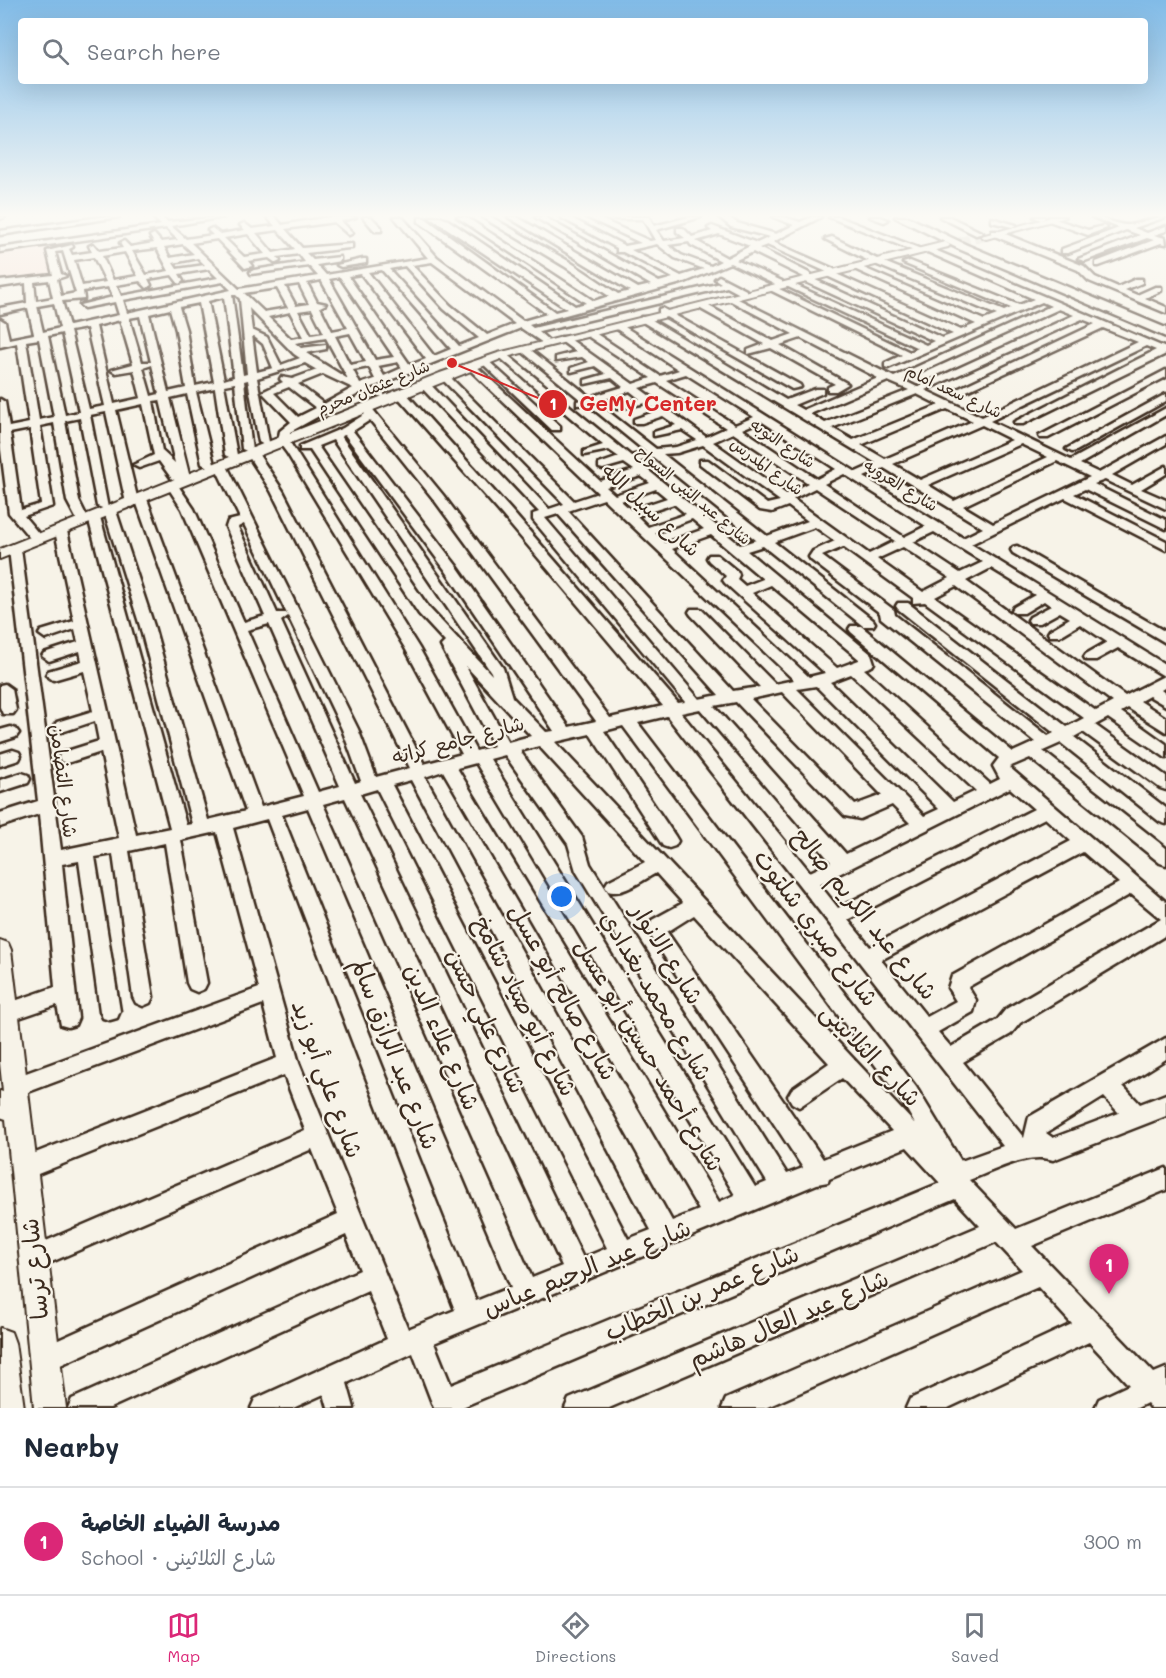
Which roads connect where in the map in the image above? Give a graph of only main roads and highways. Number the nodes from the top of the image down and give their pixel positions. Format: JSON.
{"nodes":[{"id":1,"x":792,"y":283,"type":"edge"},
{"id":2,"x":1014,"y":283,"type":"edge"},
{"id":3,"x":1047,"y":283,"type":"edge"},
{"id":4,"x":1090,"y":283,"type":"edge"},
{"id":5,"x":780,"y":286,"type":"junction"},
{"id":6,"x":700,"y":304,"type":"junction"},
{"id":7,"x":664,"y":313,"type":"junction"},
{"id":8,"x":1166,"y":319,"type":"edge"},
{"id":9,"x":614,"y":325,"type":"junction"},
{"id":10,"x":1166,"y":333,"type":"edge"},
{"id":11,"x":1165,"y":348,"type":"edge"},
{"id":12,"x":493,"y":357,"type":"junction"},
{"id":13,"x":286,"y":443,"type":"junction"},
{"id":14,"x":250,"y":451,"type":"junction"},
{"id":15,"x":214,"y":465,"type":"junction"},
{"id":16,"x":97,"y":512,"type":"junction"},
{"id":17,"x":5,"y":550,"type":"edge"},
{"id":18,"x":0,"y":950,"type":"edge"},
{"id":19,"x":11,"y":1101,"type":"edge"},
{"id":20,"x":0,"y":1343,"type":"edge"},
{"id":21,"x":2,"y":1379,"type":"edge"},
{"id":22,"x":8,"y":1408,"type":"edge"},
{"id":23,"x":50,"y":1408,"type":"edge"}],
"edges":[{"from":1,"to":5,"type":"main road","name":"شارع عثمان محرم"},
{"from":2,"to":11,"type":"highway"},
{"from":3,"to":10,"type":"highway"},
{"from":4,"to":8,"type":"highway"},
{"from":5,"to":6,"type":"main road","name":"شارع عثمان محرم"},
{"from":5,"to":6,"type":"main road","name":"شارع عثمان محرم"},
{"from":6,"to":7,"type":"main road","name":"شارع عثمان محرم"},
{"from":7,"to":9,"type":"main road","name":"شارع عثمان محرم"},
{"from":7,"to":9,"type":"main road","name":"شارع عثمان محرم"},
{"from":9,"to":12,"type":"main road","name":"شارع عثمان محرم"},
{"from":9,"to":12,"type":"main road","name":"شارع عثمان محرم"},
{"from":12,"to":13,"type":"main road","name":"شارع عثمان محرم"},
{"from":12,"to":13,"type":"main road","name":"شارع عثمان محرم"},
{"from":13,"to":14,"type":"main road","name":"شارع عثمان محرم"},
{"from":13,"to":14,"type":"main road","name":"شارع عثمان محرم"},
{"from":14,"to":15,"type":"main road","name":"شارع عثمان محرم"},
{"from":14,"to":15,"type":"main road","name":"شارع عثمان محرم"},
{"from":15,"to":16,"type":"main road","name":"شارع عثمان محرم"},
{"from":16,"to":17,"type":"main road","name":"شارع عثمان محرم"},
{"from":16,"to":17,"type":"main road","name":"شارع عثمان محرم"},
{"from":18,"to":19,"type":"main road","name":"شارع ترسا"},
{"from":19,"to":23,"type":"main road","name":"شارع ترسا"},
{"from":20,"to":21,"type":"main road"},
{"from":21,"to":22,"type":"main road"}]}
